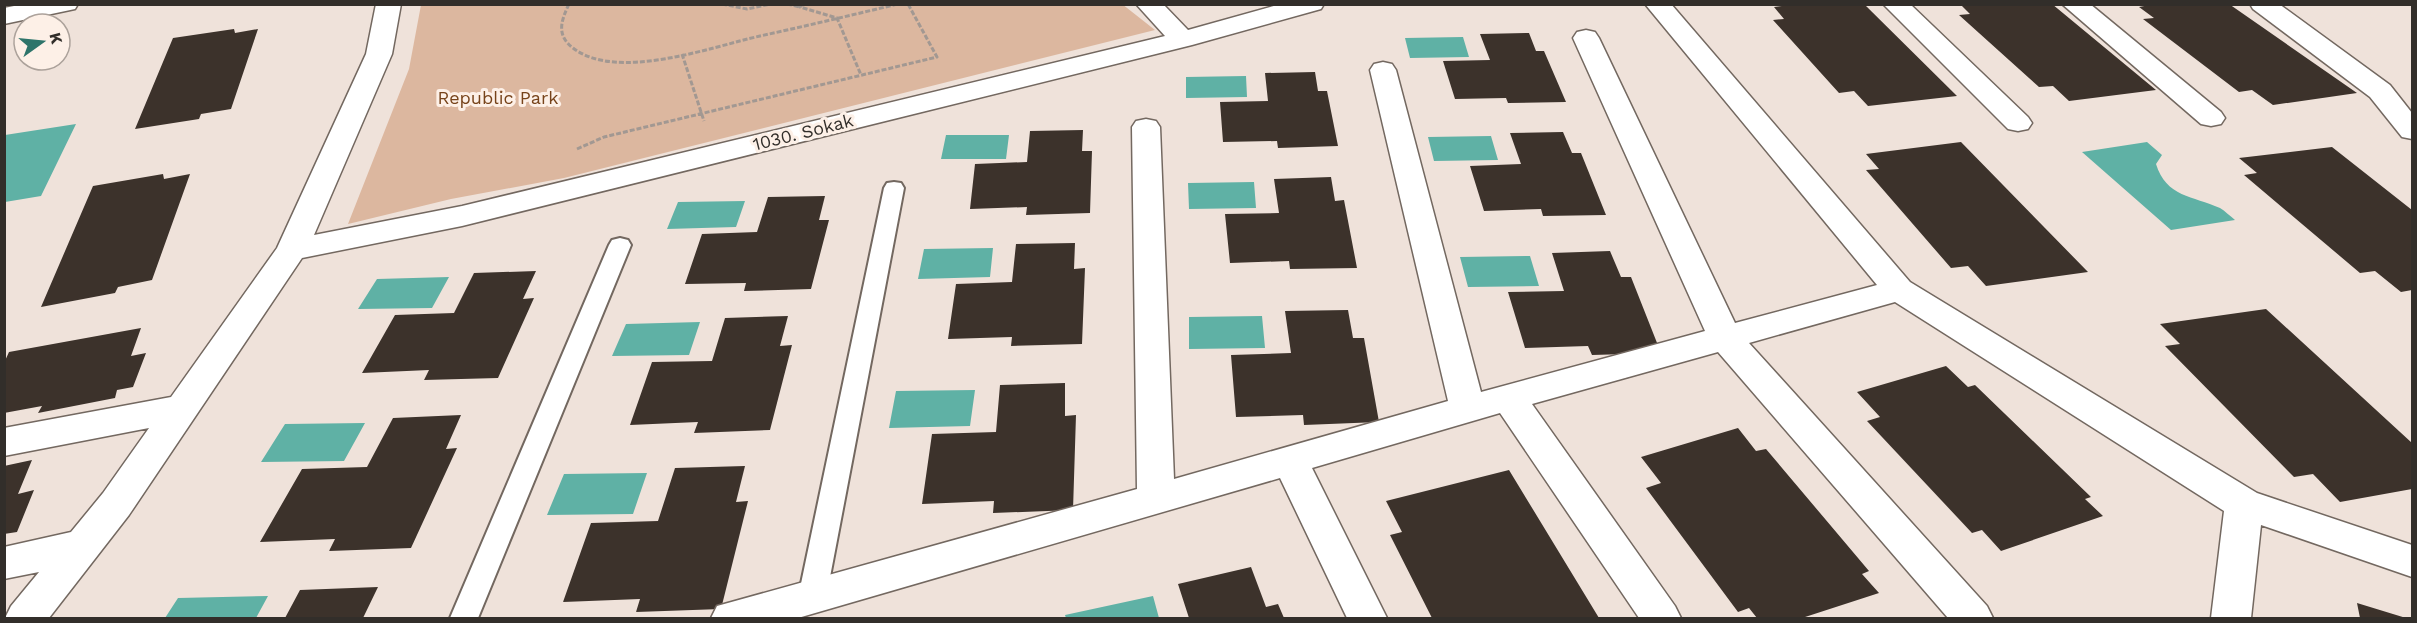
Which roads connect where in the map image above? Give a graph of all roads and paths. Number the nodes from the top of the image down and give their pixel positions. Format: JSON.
{"nodes":[{"id":1,"x":66,"y":4,"type":"edge"},
{"id":2,"x":389,"y":4,"type":"edge"},
{"id":3,"x":569,"y":4,"type":"edge"},
{"id":4,"x":722,"y":4,"type":"edge"},
{"id":5,"x":771,"y":4,"type":"edge"},
{"id":6,"x":787,"y":4,"type":"edge"},
{"id":7,"x":908,"y":4,"type":"edge"},
{"id":8,"x":1148,"y":4,"type":"edge"},
{"id":9,"x":1312,"y":4,"type":"edge"},
{"id":10,"x":1658,"y":4,"type":"edge"},
{"id":11,"x":1895,"y":4,"type":"edge"},
{"id":12,"x":2074,"y":4,"type":"edge"},
{"id":13,"x":2262,"y":4,"type":"edge"},
{"id":14,"x":897,"y":5,"type":"edge"},
{"id":15,"x":802,"y":6,"type":"edge"},
{"id":16,"x":4,"y":16,"type":"edge"},
{"id":17,"x":837,"y":18,"type":"junction"},
{"id":18,"x":1586,"y":38,"type":"dead end"},
{"id":19,"x":1183,"y":39,"type":"junction"},
{"id":20,"x":682,"y":54,"type":"junction"},
{"id":21,"x":1383,"y":69,"type":"dead end"},
{"id":22,"x":861,"y":75,"type":"junction"},
{"id":23,"x":702,"y":113,"type":"junction"},
{"id":24,"x":2211,"y":118,"type":"dead end"},
{"id":25,"x":2018,"y":123,"type":"dead end"},
{"id":26,"x":1146,"y":127,"type":"dead end"},
{"id":27,"x":2412,"y":131,"type":"edge"},
{"id":28,"x":571,"y":151,"type":"dead end"},
{"id":29,"x":716,"y":154,"type":"junction"},
{"id":30,"x":894,"y":188,"type":"dead end"},
{"id":31,"x":620,"y":245,"type":"dead end"},
{"id":32,"x":292,"y":250,"type":"junction"},
{"id":33,"x":1899,"y":290,"type":"junction"},
{"id":34,"x":1725,"y":338,"type":"junction"},
{"id":35,"x":1508,"y":398,"type":"junction"},
{"id":36,"x":183,"y":408,"type":"junction"},
{"id":37,"x":1468,"y":409,"type":"junction"},
{"id":38,"x":4,"y":442,"type":"edge"},
{"id":39,"x":1290,"y":462,"type":"junction"},
{"id":40,"x":1156,"y":500,"type":"junction"},
{"id":41,"x":2244,"y":504,"type":"junction"},
{"id":42,"x":85,"y":545,"type":"junction"},
{"id":43,"x":2412,"y":561,"type":"edge"},
{"id":44,"x":4,"y":563,"type":"edge"},
{"id":45,"x":812,"y":598,"type":"junction"},
{"id":46,"x":25,"y":618,"type":"edge"},
{"id":47,"x":464,"y":618,"type":"edge"},
{"id":48,"x":731,"y":618,"type":"edge"},
{"id":49,"x":1367,"y":618,"type":"edge"},
{"id":50,"x":1661,"y":618,"type":"edge"},
{"id":51,"x":1973,"y":618,"type":"edge"},
{"id":52,"x":2231,"y":618,"type":"edge"}],
"edges":[{"from":1,"to":16,"type":"street"},
{"from":2,"to":32,"type":"street"},
{"from":3,"to":20,"type":"path"},
{"from":4,"to":5,"type":"path"},
{"from":6,"to":15,"type":"path"},
{"from":7,"to":22,"type":"path"},
{"from":8,"to":19,"type":"street"},
{"from":9,"to":19,"type":"street","name":"1030. Sokak"},
{"from":10,"to":33,"type":"street"},
{"from":11,"to":25,"type":"street"},
{"from":12,"to":24,"type":"street"},
{"from":13,"to":27,"type":"street"},
{"from":14,"to":17,"type":"path"},
{"from":15,"to":17,"type":"path"},
{"from":17,"to":20,"type":"path"},
{"from":17,"to":22,"type":"path"},
{"from":18,"to":34,"type":"street"},
{"from":19,"to":29,"type":"street","name":"1030. Sokak"},
{"from":20,"to":23,"type":"path"},
{"from":21,"to":37,"type":"street"},
{"from":22,"to":23,"type":"path"},
{"from":23,"to":28,"type":"path"},
{"from":23,"to":29,"type":"path"},
{"from":26,"to":40,"type":"street"},
{"from":29,"to":32,"type":"street","name":"1030. Sokak"},
{"from":30,"to":45,"type":"lane"},
{"from":31,"to":47,"type":"lane"},
{"from":32,"to":36,"type":"street"},
{"from":33,"to":34,"type":"street"},
{"from":33,"to":41,"type":"street"},
{"from":34,"to":35,"type":"street"},
{"from":34,"to":51,"type":"street"},
{"from":35,"to":37,"type":"street"},
{"from":35,"to":50,"type":"street"},
{"from":36,"to":38,"type":"street"},
{"from":36,"to":42,"type":"street"},
{"from":37,"to":39,"type":"street"},
{"from":39,"to":40,"type":"street"},
{"from":39,"to":49,"type":"street"},
{"from":40,"to":45,"type":"street"},
{"from":41,"to":43,"type":"street"},
{"from":41,"to":52,"type":"street"},
{"from":42,"to":44,"type":"street"},
{"from":42,"to":46,"type":"street"},
{"from":45,"to":48,"type":"street"}]}
